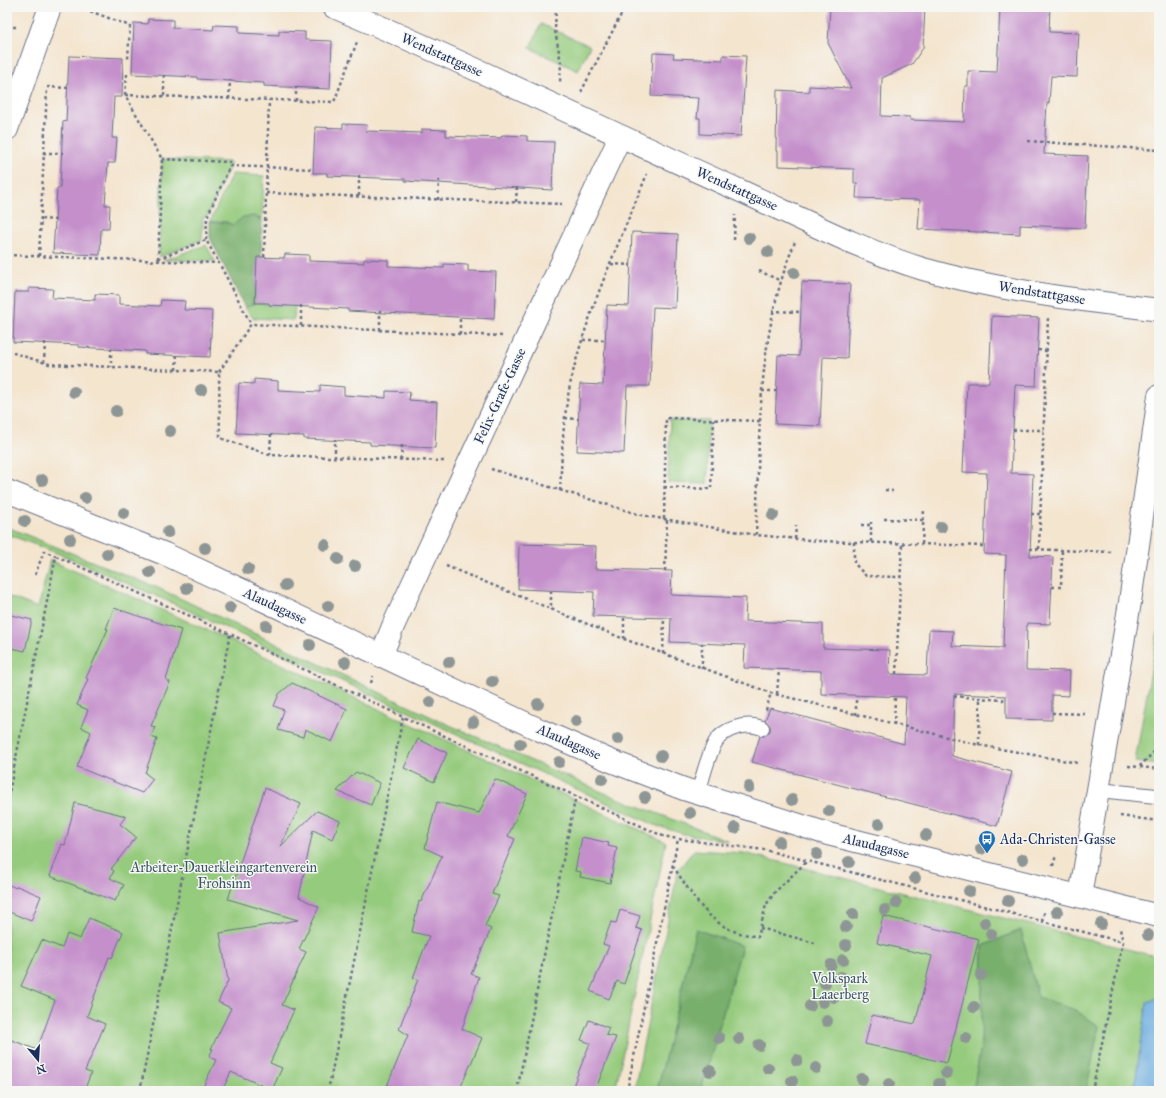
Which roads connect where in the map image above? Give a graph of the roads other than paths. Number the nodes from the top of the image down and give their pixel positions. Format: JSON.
{"nodes":[{"id":1,"x":50,"y":7,"type":"edge"},
{"id":2,"x":334,"y":7,"type":"edge"},
{"id":3,"x":7,"y":129,"type":"edge"},
{"id":4,"x":620,"y":137,"type":"junction"},
{"id":5,"x":1159,"y":310,"type":"edge"},
{"id":6,"x":1159,"y":396,"type":"edge"},
{"id":7,"x":7,"y":491,"type":"edge"},
{"id":8,"x":381,"y":656,"type":"junction"},
{"id":9,"x":762,"y":728,"type":"dead end"},
{"id":10,"x":1099,"y":790,"type":"junction"},
{"id":11,"x":698,"y":794,"type":"junction"},
{"id":12,"x":1158,"y":796,"type":"edge"},
{"id":13,"x":1080,"y":896,"type":"junction"},
{"id":14,"x":1159,"y":916,"type":"edge"}],
"edges":[{"from":1,"to":3,"type":"street"},
{"from":2,"to":4,"type":"street","name":"Wendstattgasse"},
{"from":4,"to":5,"type":"street","name":"Wendstattgasse"},
{"from":4,"to":8,"type":"street","name":"Felix-Grafe-Gasse"},
{"from":6,"to":10,"type":"street"},
{"from":7,"to":8,"type":"street","name":"Alaudagasse"},
{"from":8,"to":11,"type":"street","name":"Alaudagasse"},
{"from":9,"to":11,"type":"lane"},
{"from":10,"to":12,"type":"lane"},
{"from":10,"to":13,"type":"street"},
{"from":11,"to":13,"type":"street","name":"Alaudagasse"},
{"from":13,"to":14,"type":"street","name":"Alaudagasse"}]}
